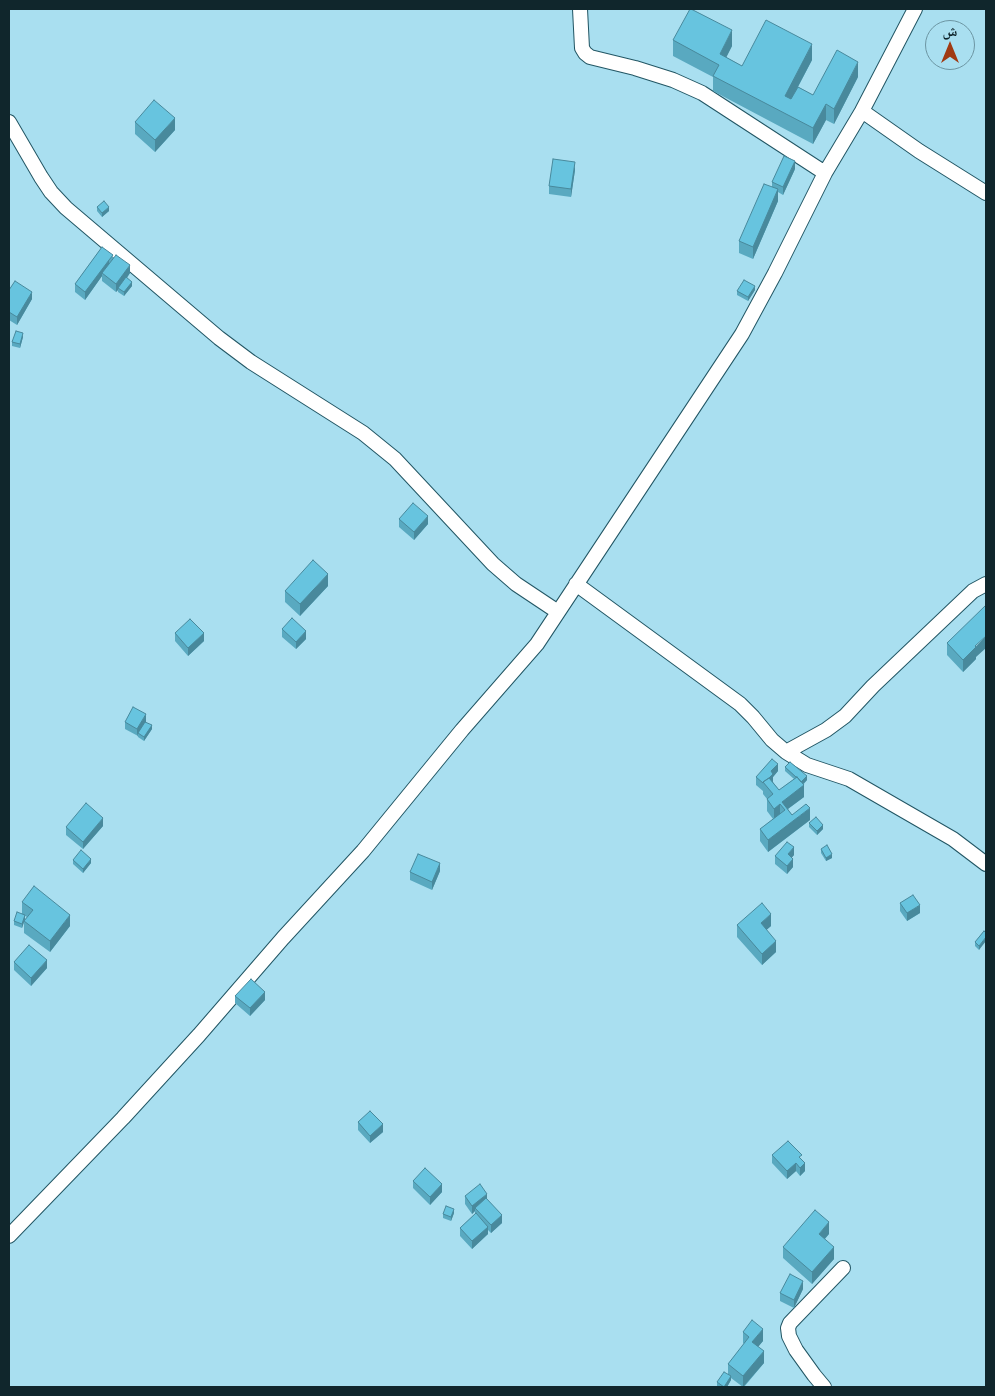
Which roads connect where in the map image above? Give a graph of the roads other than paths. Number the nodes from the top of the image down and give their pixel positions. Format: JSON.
{"nodes":[{"id":1,"x":580,"y":9,"type":"edge"},
{"id":2,"x":915,"y":9,"type":"edge"},
{"id":3,"x":862,"y":111,"type":"junction"},
{"id":4,"x":9,"y":122,"type":"edge"},
{"id":5,"x":825,"y":173,"type":"junction"},
{"id":6,"x":986,"y":193,"type":"edge"},
{"id":7,"x":576,"y":584,"type":"junction"},
{"id":8,"x":986,"y":584,"type":"edge"},
{"id":9,"x":558,"y":612,"type":"junction"},
{"id":10,"x":786,"y":752,"type":"junction"},
{"id":11,"x":986,"y":864,"type":"edge"},
{"id":12,"x":9,"y":1236,"type":"edge"},
{"id":13,"x":843,"y":1268,"type":"dead end"},
{"id":14,"x":824,"y":1387,"type":"edge"}],
"edges":[{"from":1,"to":5,"type":"street"},
{"from":2,"to":3,"type":"street"},
{"from":3,"to":5,"type":"street"},
{"from":3,"to":6,"type":"street"},
{"from":4,"to":9,"type":"street"},
{"from":5,"to":7,"type":"street"},
{"from":7,"to":9,"type":"street"},
{"from":7,"to":10,"type":"street"},
{"from":8,"to":10,"type":"street"},
{"from":9,"to":12,"type":"street"},
{"from":10,"to":11,"type":"street"},
{"from":13,"to":14,"type":"street"}]}
